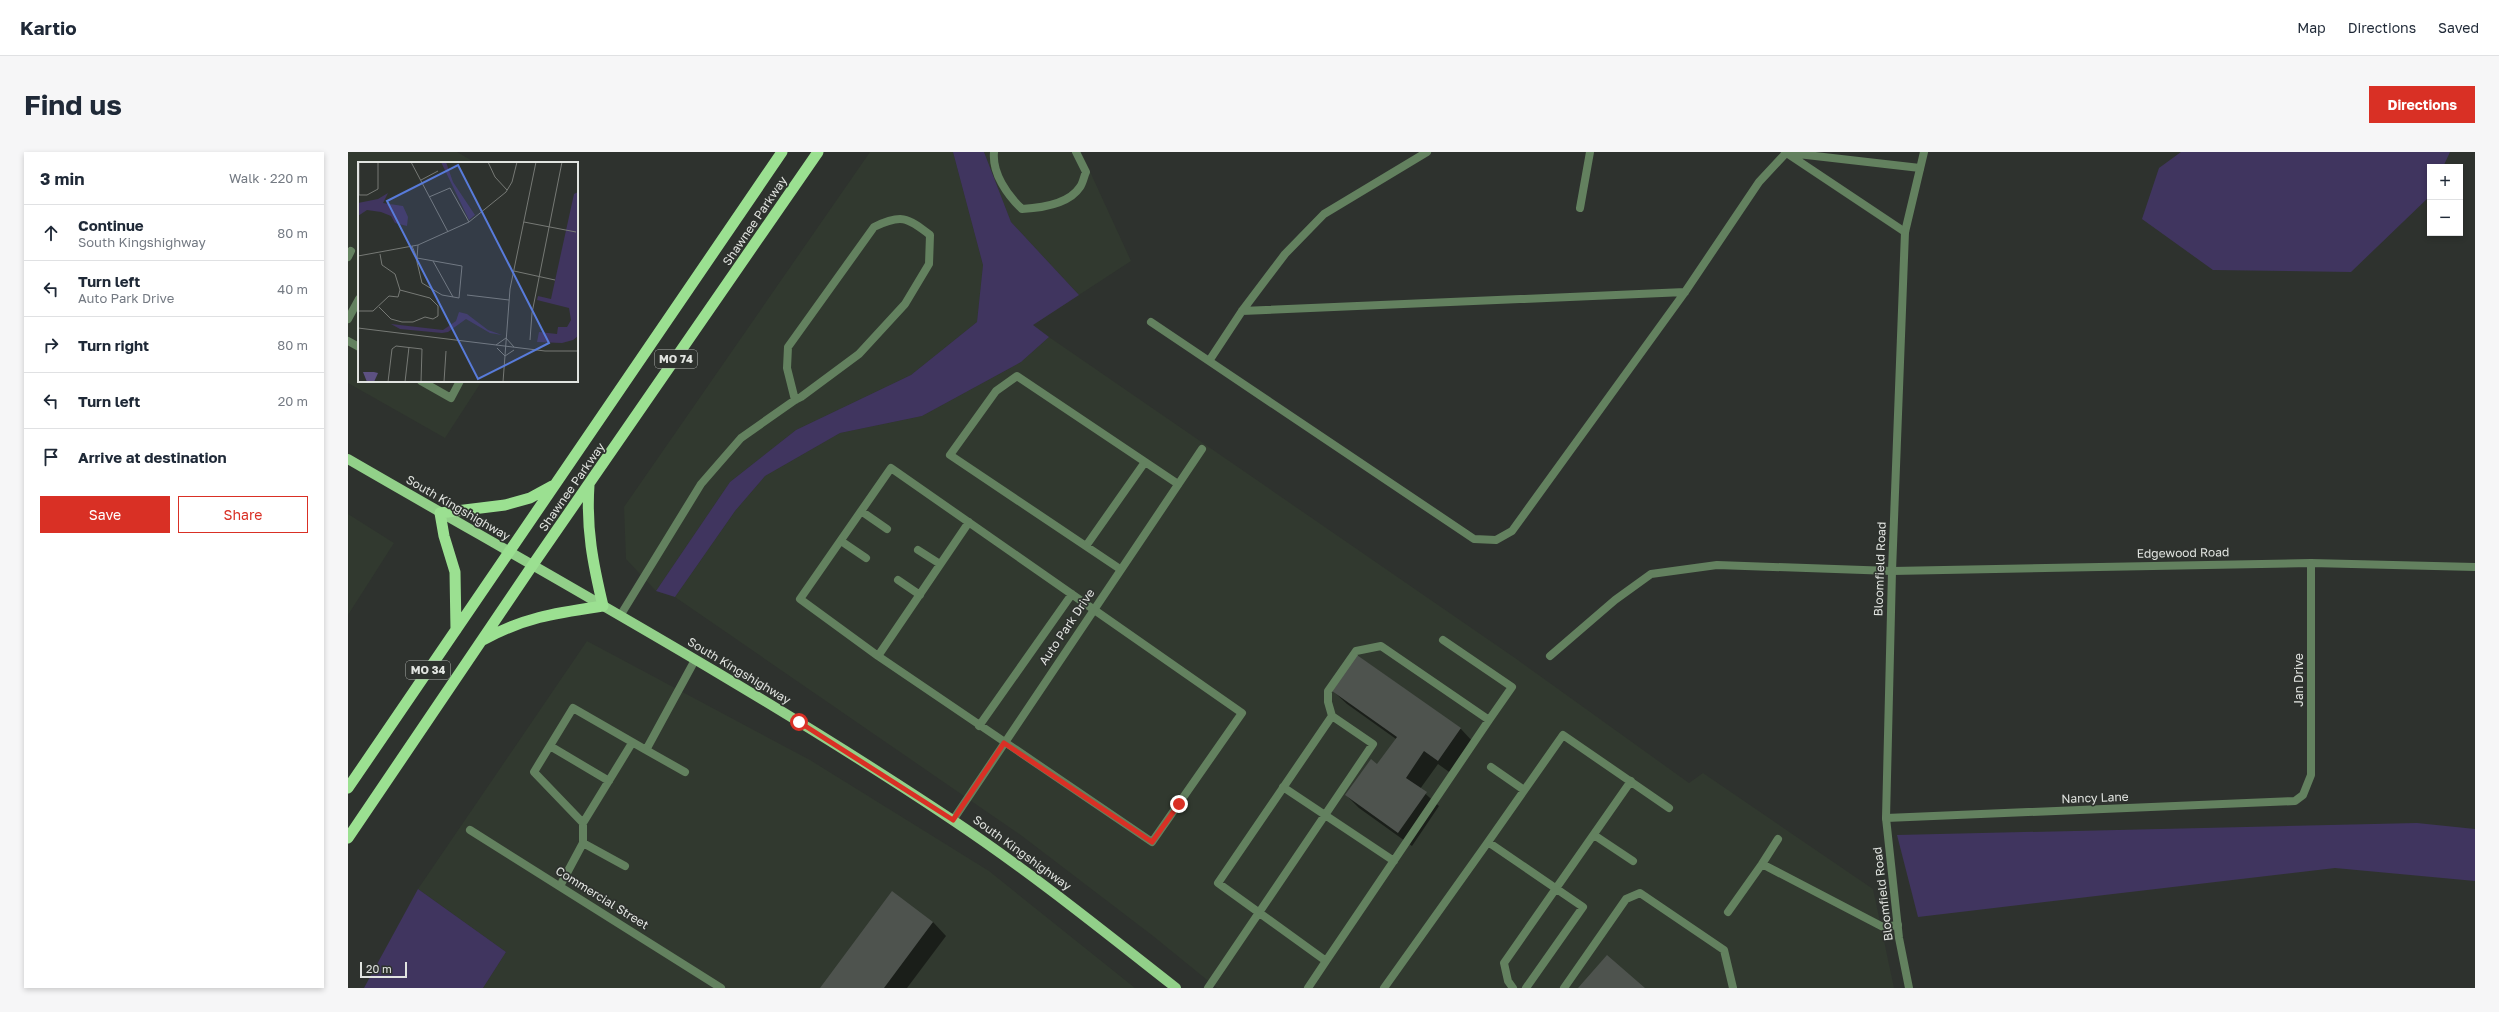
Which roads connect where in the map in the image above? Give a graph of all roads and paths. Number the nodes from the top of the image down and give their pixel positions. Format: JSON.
{"nodes":[{"id":1,"x":782,"y":152,"type":"edge"},
{"id":2,"x":818,"y":152,"type":"edge"},
{"id":3,"x":994,"y":152,"type":"edge"},
{"id":4,"x":1076,"y":152,"type":"edge"},
{"id":5,"x":1427,"y":152,"type":"edge"},
{"id":6,"x":1590,"y":152,"type":"edge"},
{"id":7,"x":1785,"y":152,"type":"edge"},
{"id":8,"x":1924,"y":152,"type":"edge"},
{"id":9,"x":1920,"y":168,"type":"junction"},
{"id":10,"x":1580,"y":208,"type":"dead end"},
{"id":11,"x":1905,"y":232,"type":"junction"},
{"id":12,"x":1685,"y":292,"type":"junction"},
{"id":13,"x":358,"y":301,"type":"edge"},
{"id":14,"x":1242,"y":311,"type":"junction"},
{"id":15,"x":348,"y":318,"type":"edge"},
{"id":16,"x":1151,"y":322,"type":"dead end"},
{"id":17,"x":348,"y":341,"type":"edge"},
{"id":18,"x":358,"y":346,"type":"edge"},
{"id":19,"x":1209,"y":361,"type":"junction"},
{"id":20,"x":423,"y":382,"type":"edge"},
{"id":21,"x":459,"y":382,"type":"edge"},
{"id":22,"x":796,"y":400,"type":"junction"},
{"id":23,"x":1202,"y":449,"type":"dead end"},
{"id":24,"x":348,"y":459,"type":"edge"},
{"id":25,"x":1145,"y":462,"type":"junction"},
{"id":26,"x":556,"y":483,"type":"junction"},
{"id":27,"x":1178,"y":484,"type":"junction"},
{"id":28,"x":589,"y":485,"type":"junction"},
{"id":29,"x":861,"y":511,"type":"junction"},
{"id":30,"x":440,"y":512,"type":"junction"},
{"id":31,"x":969,"y":522,"type":"junction"},
{"id":32,"x":887,"y":528,"type":"dead end"},
{"id":33,"x":841,"y":541,"type":"junction"},
{"id":34,"x":1086,"y":546,"type":"junction"},
{"id":35,"x":918,"y":550,"type":"dead end"},
{"id":36,"x":509,"y":552,"type":"junction"},
{"id":37,"x":866,"y":558,"type":"dead end"},
{"id":38,"x":2311,"y":563,"type":"junction"},
{"id":39,"x":940,"y":564,"type":"junction"},
{"id":40,"x":532,"y":566,"type":"junction"},
{"id":41,"x":2475,"y":567,"type":"edge"},
{"id":42,"x":1120,"y":569,"type":"junction"},
{"id":43,"x":1892,"y":571,"type":"junction"},
{"id":44,"x":898,"y":580,"type":"dead end"},
{"id":45,"x":1072,"y":594,"type":"junction"},
{"id":46,"x":920,"y":595,"type":"junction"},
{"id":47,"x":603,"y":606,"type":"junction"},
{"id":48,"x":1093,"y":609,"type":"junction"},
{"id":49,"x":620,"y":616,"type":"junction"},
{"id":50,"x":456,"y":630,"type":"junction"},
{"id":51,"x":1443,"y":640,"type":"dead end"},
{"id":52,"x":481,"y":642,"type":"junction"},
{"id":53,"x":878,"y":656,"type":"junction"},
{"id":54,"x":1550,"y":656,"type":"dead end"},
{"id":55,"x":695,"y":660,"type":"junction"},
{"id":56,"x":1332,"y":716,"type":"junction"},
{"id":57,"x":1489,"y":720,"type":"junction"},
{"id":58,"x":979,"y":726,"type":"junction"},
{"id":59,"x":632,"y":743,"type":"junction"},
{"id":60,"x":1004,"y":743,"type":"junction"},
{"id":61,"x":550,"y":746,"type":"junction"},
{"id":62,"x":646,"y":750,"type":"junction"},
{"id":63,"x":1491,"y":767,"type":"dead end"},
{"id":64,"x":685,"y":772,"type":"dead end"},
{"id":65,"x":609,"y":781,"type":"junction"},
{"id":66,"x":1631,"y":781,"type":"junction"},
{"id":67,"x":1283,"y":787,"type":"junction"},
{"id":68,"x":348,"y":788,"type":"edge"},
{"id":69,"x":1524,"y":790,"type":"junction"},
{"id":70,"x":2303,"y":795,"type":"joint"},
{"id":71,"x":1669,"y":808,"type":"dead end"},
{"id":72,"x":1325,"y":815,"type":"junction"},
{"id":73,"x":1886,"y":818,"type":"junction"},
{"id":74,"x":953,"y":820,"type":"junction"},
{"id":75,"x":583,"y":823,"type":"junction"},
{"id":76,"x":470,"y":830,"type":"dead end"},
{"id":77,"x":1594,"y":834,"type":"junction"},
{"id":78,"x":348,"y":838,"type":"edge"},
{"id":79,"x":1778,"y":839,"type":"dead end"},
{"id":80,"x":1488,"y":842,"type":"junction"},
{"id":81,"x":583,"y":843,"type":"junction"},
{"id":82,"x":1633,"y":861,"type":"dead end"},
{"id":83,"x":1394,"y":862,"type":"junction"},
{"id":84,"x":1762,"y":864,"type":"junction"},
{"id":85,"x":625,"y":866,"type":"dead end"},
{"id":86,"x":560,"y":886,"type":"junction"},
{"id":87,"x":1557,"y":888,"type":"junction"},
{"id":88,"x":1728,"y":912,"type":"dead end"},
{"id":89,"x":1259,"y":913,"type":"junction"},
{"id":90,"x":1898,"y":925,"type":"junction"},
{"id":91,"x":1326,"y":961,"type":"junction"},
{"id":92,"x":721,"y":988,"type":"edge"},
{"id":93,"x":1176,"y":988,"type":"edge"},
{"id":94,"x":1208,"y":988,"type":"edge"},
{"id":95,"x":1308,"y":988,"type":"edge"},
{"id":96,"x":1384,"y":988,"type":"edge"},
{"id":97,"x":1513,"y":988,"type":"edge"},
{"id":98,"x":1526,"y":988,"type":"edge"},
{"id":99,"x":1564,"y":988,"type":"edge"},
{"id":100,"x":1734,"y":988,"type":"edge"},
{"id":101,"x":1909,"y":988,"type":"edge"}],
"edges":[{"from":1,"to":26,"type":"highway","name":"Shawnee Parkway","number":"MO 74"},
{"from":2,"to":28,"type":"highway","name":"Shawnee Parkway","number":"MO 74"},
{"from":3,"to":4,"type":"street"},
{"from":5,"to":14,"type":"street"},
{"from":6,"to":10,"type":"street"},
{"from":7,"to":9,"type":"street"},
{"from":7,"to":11,"type":"street"},
{"from":7,"to":12,"type":"street"},
{"from":8,"to":9,"type":"street","name":"Bloomfield Road"},
{"from":9,"to":11,"type":"street","name":"Bloomfield Road"},
{"from":11,"to":43,"type":"street","name":"Bloomfield Road"},
{"from":12,"to":14,"type":"street"},
{"from":12,"to":19,"type":"street"},
{"from":13,"to":15,"type":"street"},
{"from":14,"to":19,"type":"street"},
{"from":16,"to":19,"type":"street"},
{"from":17,"to":18,"type":"street"},
{"from":20,"to":21,"type":"street"},
{"from":22,"to":22,"type":"street"},
{"from":22,"to":49,"type":"street"},
{"from":23,"to":27,"type":"street","name":"Auto Park Drive"},
{"from":24,"to":30,"type":"main road","name":"South Kingshighway"},
{"from":25,"to":27,"type":"street"},
{"from":25,"to":34,"type":"street"},
{"from":25,"to":34,"type":"street"},
{"from":26,"to":30,"type":"highway"},
{"from":26,"to":36,"type":"highway","name":"Shawnee Parkway","number":"MO 74"},
{"from":27,"to":42,"type":"street","name":"Auto Park Drive"},
{"from":28,"to":40,"type":"highway","name":"Shawnee Parkway","number":"MO 74"},
{"from":28,"to":47,"type":"highway"},
{"from":29,"to":31,"type":"street"},
{"from":29,"to":32,"type":"street"},
{"from":29,"to":33,"type":"street"},
{"from":30,"to":36,"type":"main road","name":"South Kingshighway"},
{"from":30,"to":50,"type":"highway"},
{"from":31,"to":39,"type":"street"},
{"from":31,"to":45,"type":"street"},
{"from":33,"to":37,"type":"street"},
{"from":33,"to":53,"type":"street"},
{"from":34,"to":42,"type":"street"},
{"from":35,"to":39,"type":"street"},
{"from":36,"to":40,"type":"main road","name":"South Kingshighway"},
{"from":36,"to":50,"type":"highway","name":"Shawnee Parkway","number":"MO 34"},
{"from":38,"to":41,"type":"street","name":"Edgewood Road"},
{"from":38,"to":43,"type":"street","name":"Edgewood Road"},
{"from":38,"to":70,"type":"street","name":"Jan Drive"},
{"from":39,"to":46,"type":"street"},
{"from":40,"to":47,"type":"main road","name":"South Kingshighway"},
{"from":40,"to":52,"type":"highway","name":"Shawnee Parkway","number":"MO 74"},
{"from":42,"to":48,"type":"street","name":"Auto Park Drive"},
{"from":43,"to":54,"type":"street","name":"Edgewood Road"},
{"from":43,"to":73,"type":"street","name":"Bloomfield Road"},
{"from":44,"to":46,"type":"street"},
{"from":45,"to":48,"type":"street"},
{"from":45,"to":58,"type":"street"},
{"from":46,"to":53,"type":"street"},
{"from":47,"to":49,"type":"main road","name":"South Kingshighway"},
{"from":47,"to":52,"type":"highway","number":"MO 34"},
{"from":48,"to":60,"type":"street","name":"Auto Park Drive"},
{"from":48,"to":60,"type":"street"},
{"from":49,"to":55,"type":"main road","name":"South Kingshighway"},
{"from":50,"to":68,"type":"highway","name":"Shawnee Parkway","number":"MO 34"},
{"from":51,"to":57,"type":"street"},
{"from":52,"to":78,"type":"highway","name":"Shawnee Parkway","number":"MO 34"},
{"from":53,"to":58,"type":"street"},
{"from":55,"to":62,"type":"street"},
{"from":55,"to":74,"type":"main road","name":"South Kingshighway"},
{"from":56,"to":57,"type":"street"},
{"from":56,"to":67,"type":"street"},
{"from":56,"to":72,"type":"street"},
{"from":57,"to":83,"type":"street"},
{"from":58,"to":60,"type":"street"},
{"from":59,"to":61,"type":"street"},
{"from":59,"to":62,"type":"street"},
{"from":59,"to":65,"type":"street"},
{"from":60,"to":74,"type":"street","name":"Auto Park Drive"},
{"from":61,"to":65,"type":"street"},
{"from":61,"to":75,"type":"street"},
{"from":62,"to":64,"type":"street"},
{"from":63,"to":69,"type":"street"},
{"from":65,"to":75,"type":"street"},
{"from":66,"to":69,"type":"street"},
{"from":66,"to":71,"type":"street"},
{"from":66,"to":77,"type":"street"},
{"from":67,"to":72,"type":"street"},
{"from":67,"to":89,"type":"street"},
{"from":69,"to":80,"type":"street"},
{"from":70,"to":73,"type":"street","name":"Nancy Lane"},
{"from":72,"to":83,"type":"street"},
{"from":72,"to":89,"type":"street"},
{"from":73,"to":90,"type":"street","name":"Bloomfield Road"},
{"from":74,"to":93,"type":"main road","name":"South Kingshighway"},
{"from":75,"to":81,"type":"street"},
{"from":76,"to":86,"type":"street","name":"Commercial Street"},
{"from":77,"to":82,"type":"street"},
{"from":77,"to":87,"type":"street"},
{"from":79,"to":84,"type":"street"},
{"from":80,"to":87,"type":"street"},
{"from":80,"to":96,"type":"street"},
{"from":81,"to":85,"type":"street"},
{"from":81,"to":86,"type":"street"},
{"from":83,"to":91,"type":"street"},
{"from":84,"to":88,"type":"street"},
{"from":84,"to":90,"type":"street"},
{"from":86,"to":92,"type":"street","name":"Commercial Street"},
{"from":87,"to":97,"type":"street"},
{"from":87,"to":98,"type":"street"},
{"from":89,"to":91,"type":"street"},
{"from":89,"to":94,"type":"street"},
{"from":90,"to":101,"type":"street","name":"Bloomfield Road"},
{"from":91,"to":95,"type":"street"},
{"from":99,"to":100,"type":"street"}]}
